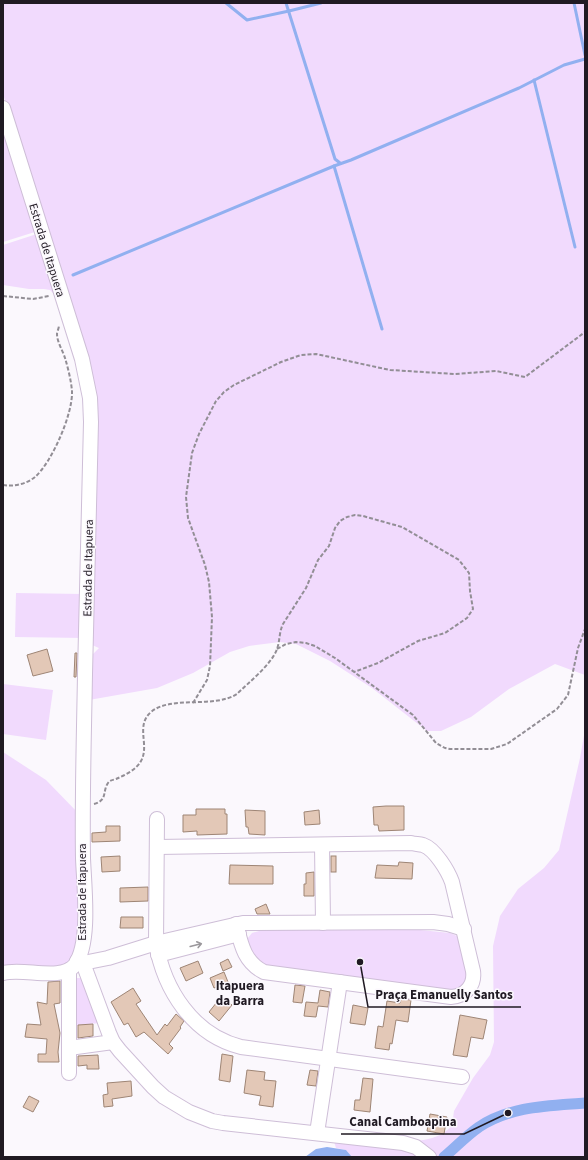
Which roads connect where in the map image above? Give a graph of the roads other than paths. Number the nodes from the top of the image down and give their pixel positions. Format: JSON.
{"nodes":[{"id":1,"x":3,"y":108,"type":"edge"},
{"id":2,"x":6,"y":129,"type":"edge"},
{"id":3,"x":157,"y":820,"type":"dead end"},
{"id":4,"x":322,"y":845,"type":"junction"},
{"id":5,"x":157,"y":847,"type":"junction"},
{"id":6,"x":323,"y":923,"type":"junction"},
{"id":7,"x":237,"y":929,"type":"junction"},
{"id":8,"x":464,"y":929,"type":"junction"},
{"id":9,"x":157,"y":949,"type":"junction"},
{"id":10,"x":76,"y":965,"type":"junction"},
{"id":11,"x":3,"y":973,"type":"edge"},
{"id":12,"x":340,"y":982,"type":"junction"},
{"id":13,"x":113,"y":1042,"type":"junction"},
{"id":14,"x":69,"y":1048,"type":"junction"},
{"id":15,"x":328,"y":1058,"type":"junction"},
{"id":16,"x":69,"y":1073,"type":"dead end"},
{"id":17,"x":462,"y":1077,"type":"dead end"},
{"id":18,"x":317,"y":1134,"type":"junction"},
{"id":19,"x":429,"y":1157,"type":"edge"}],
"edges":[{"from":1,"to":2,"type":"street","name":"Estrada de Itapuera"},
{"from":2,"to":10,"type":"street","name":"Estrada de Itapuera"},
{"from":3,"to":5,"type":"street"},
{"from":4,"to":5,"type":"street"},
{"from":4,"to":6,"type":"street"},
{"from":4,"to":8,"type":"street"},
{"from":5,"to":9,"type":"street"},
{"from":6,"to":7,"type":"street"},
{"from":6,"to":8,"type":"street"},
{"from":7,"to":9,"type":"street"},
{"from":7,"to":12,"type":"street"},
{"from":8,"to":12,"type":"street"},
{"from":9,"to":10,"type":"street"},
{"from":9,"to":15,"type":"street"},
{"from":10,"to":11,"type":"street"},
{"from":10,"to":13,"type":"street"},
{"from":10,"to":14,"type":"street","name":"Estrada de Itapuera"},
{"from":12,"to":15,"type":"street"},
{"from":13,"to":14,"type":"street"},
{"from":13,"to":18,"type":"street"},
{"from":14,"to":16,"type":"street","name":"Estrada de Itapuera"},
{"from":15,"to":17,"type":"street"},
{"from":15,"to":18,"type":"street"},
{"from":18,"to":19,"type":"street"}]}
